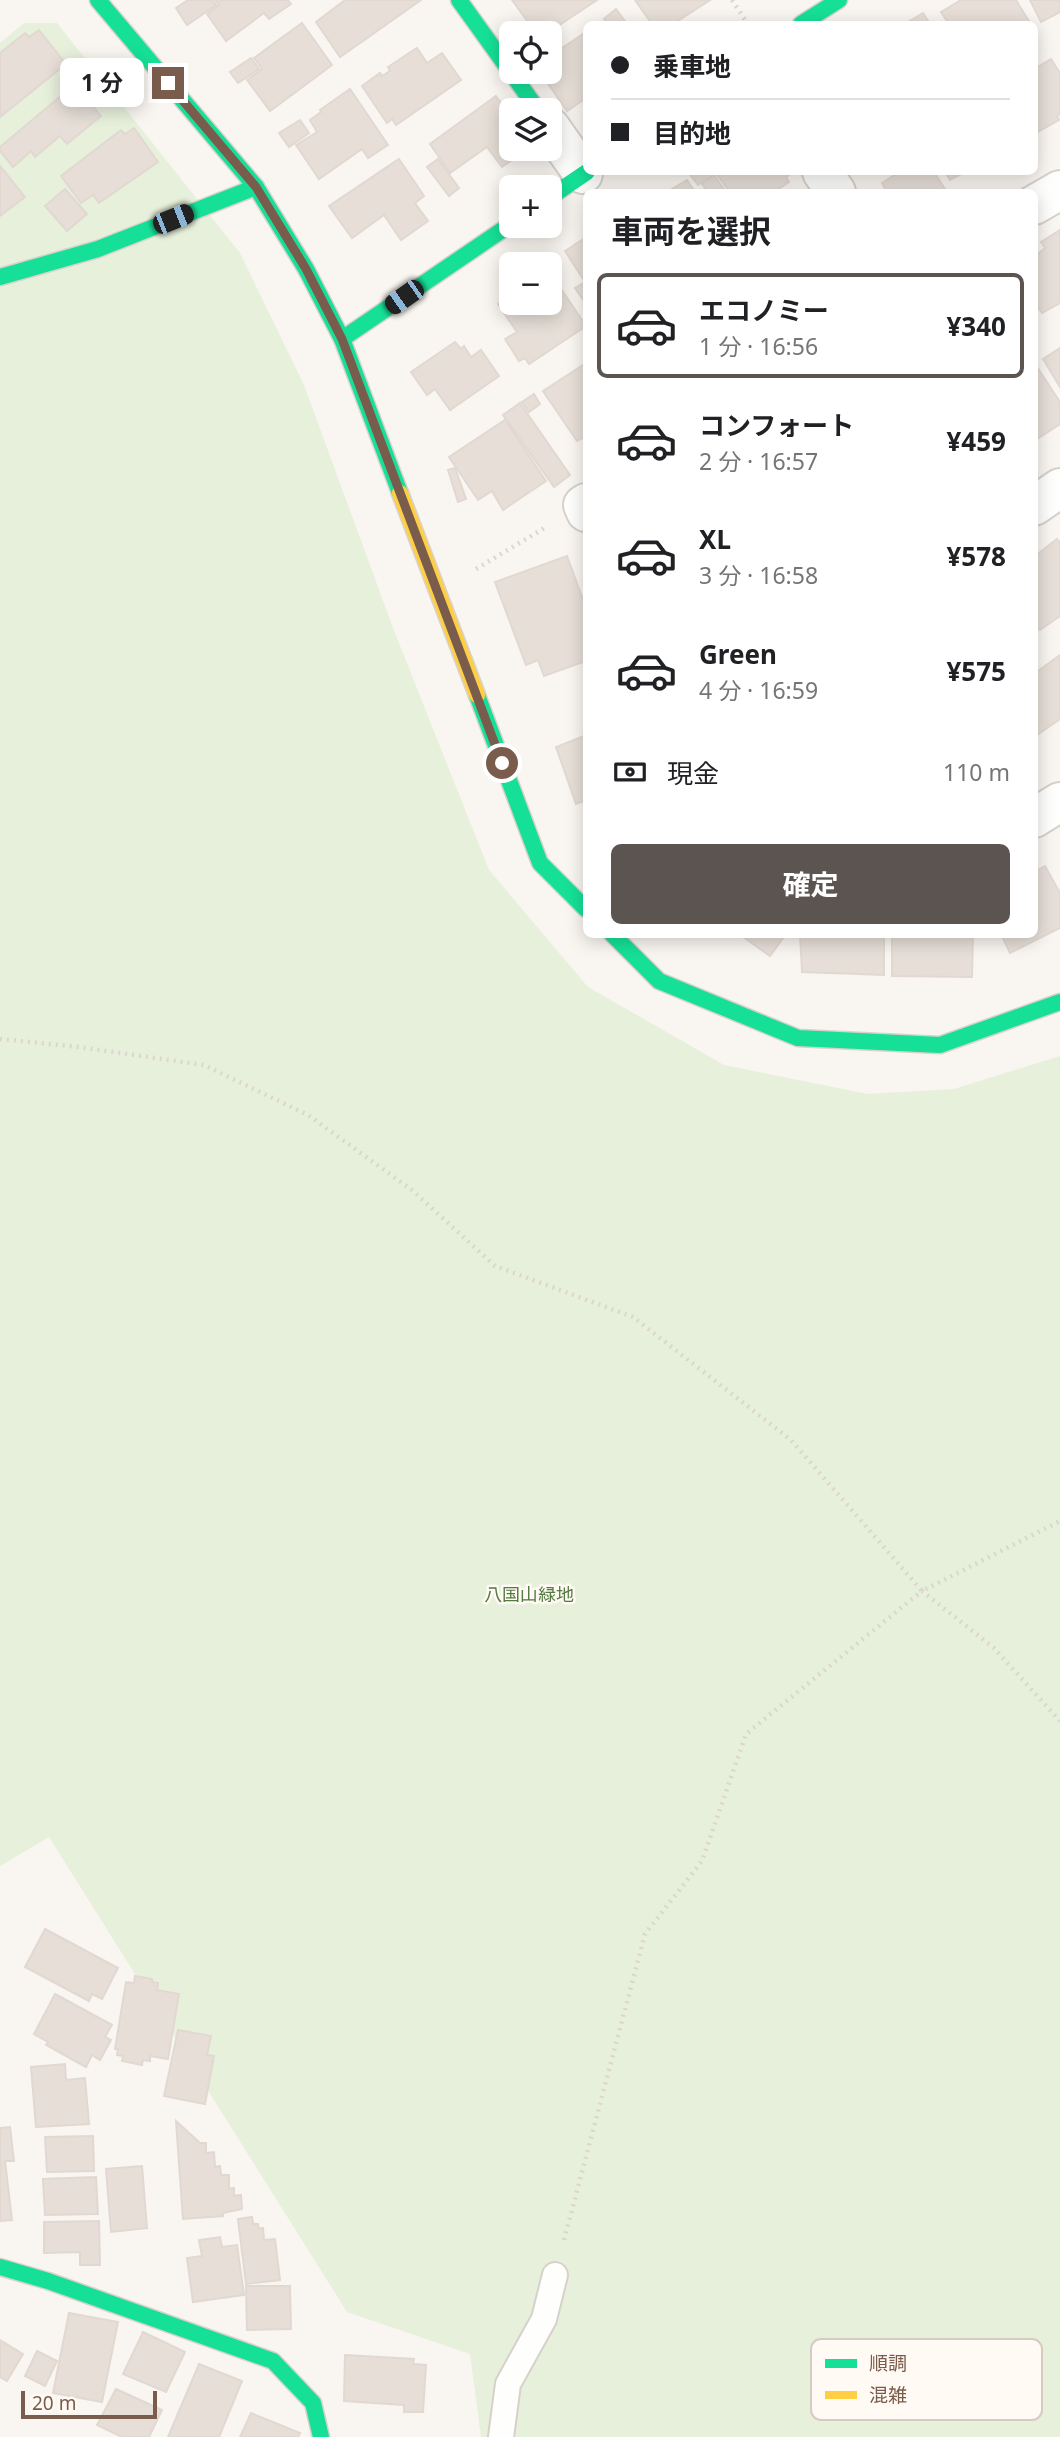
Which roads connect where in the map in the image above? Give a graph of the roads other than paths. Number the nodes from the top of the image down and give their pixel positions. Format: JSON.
{"nodes":[{"id":1,"x":98,"y":0,"type":"edge"},
{"id":2,"x":459,"y":0,"type":"edge"},
{"id":3,"x":839,"y":0,"type":"edge"},
{"id":4,"x":806,"y":21,"type":"edge"},
{"id":5,"x":528,"y":98,"type":"edge"},
{"id":6,"x":562,"y":143,"type":"edge"},
{"id":7,"x":583,"y":170,"type":"edge"},
{"id":8,"x":583,"y":174,"type":"edge"},
{"id":9,"x":256,"y":187,"type":"junction"},
{"id":10,"x":562,"y":189,"type":"edge"},
{"id":11,"x":1060,"y":190,"type":"edge"},
{"id":12,"x":1038,"y":203,"type":"edge"},
{"id":13,"x":499,"y":232,"type":"edge"},
{"id":14,"x":0,"y":277,"type":"edge"},
{"id":15,"x":342,"y":339,"type":"junction"},
{"id":16,"x":1060,"y":488,"type":"edge"},
{"id":17,"x":1038,"y":503,"type":"edge"},
{"id":18,"x":1060,"y":802,"type":"edge"},
{"id":19,"x":1038,"y":816,"type":"edge"},
{"id":20,"x":583,"y":906,"type":"edge"},
{"id":21,"x":616,"y":938,"type":"edge"},
{"id":22,"x":1060,"y":1002,"type":"edge"},
{"id":23,"x":0,"y":2267,"type":"edge"},
{"id":24,"x":555,"y":2275,"type":"road end"},
{"id":25,"x":321,"y":2437,"type":"edge"},
{"id":26,"x":501,"y":2437,"type":"edge"}],
"edges":[{"from":1,"to":9,"type":"street"},
{"from":2,"to":5,"type":"street"},
{"from":3,"to":4,"type":"street"},
{"from":6,"to":7,"type":"street"},
{"from":8,"to":10,"type":"street"},
{"from":9,"to":14,"type":"street"},
{"from":9,"to":15,"type":"street"},
{"from":11,"to":12,"type":"street"},
{"from":13,"to":15,"type":"street"},
{"from":15,"to":20,"type":"street"},
{"from":16,"to":17,"type":"street"},
{"from":18,"to":19,"type":"street"},
{"from":21,"to":22,"type":"street"},
{"from":23,"to":25,"type":"street"},
{"from":24,"to":26,"type":"lane"}]}
